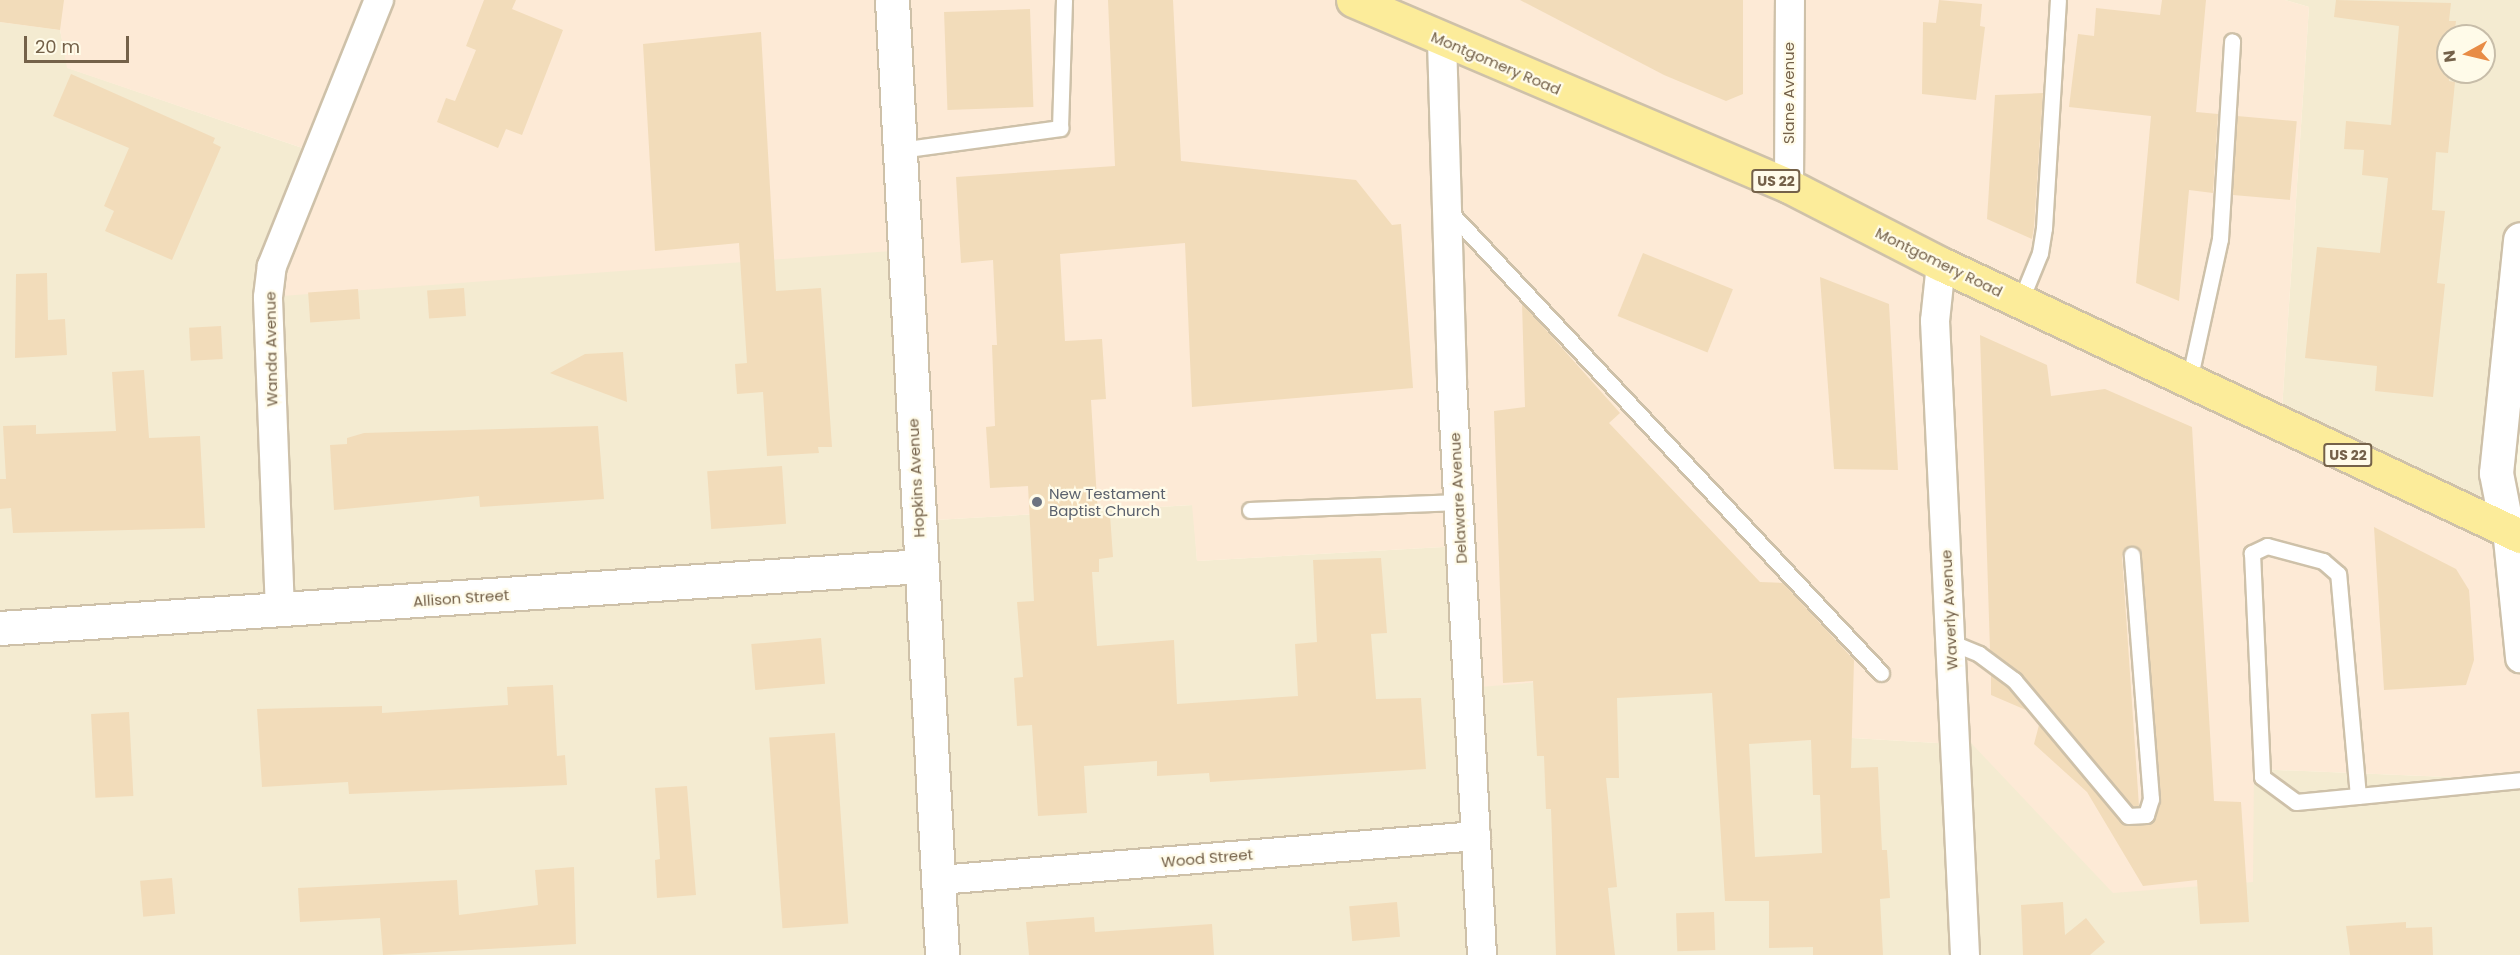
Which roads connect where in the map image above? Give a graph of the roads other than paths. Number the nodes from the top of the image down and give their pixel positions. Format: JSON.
{"nodes":[{"id":1,"x":379,"y":0,"type":"edge"},
{"id":2,"x":892,"y":0,"type":"edge"},
{"id":3,"x":1064,"y":0,"type":"edge"},
{"id":4,"x":1353,"y":0,"type":"edge"},
{"id":5,"x":1790,"y":0,"type":"edge"},
{"id":6,"x":2058,"y":0,"type":"edge"},
{"id":7,"x":1442,"y":41,"type":"junction"},
{"id":8,"x":2232,"y":41,"type":"dead end"},
{"id":9,"x":900,"y":150,"type":"junction"},
{"id":10,"x":1789,"y":186,"type":"junction"},
{"id":11,"x":1446,"y":208,"type":"junction"},
{"id":12,"x":2520,"y":239,"type":"edge"},
{"id":13,"x":1941,"y":264,"type":"junction"},
{"id":14,"x":2020,"y":302,"type":"junction"},
{"id":15,"x":2517,"y":306,"type":"edge"},
{"id":16,"x":2189,"y":381,"type":"junction"},
{"id":17,"x":1459,"y":502,"type":"junction"},
{"id":18,"x":1250,"y":510,"type":"dead end"},
{"id":19,"x":2514,"y":533,"type":"edge"},
{"id":20,"x":2132,"y":555,"type":"dead end"},
{"id":21,"x":921,"y":566,"type":"junction"},
{"id":22,"x":280,"y":611,"type":"junction"},
{"id":23,"x":0,"y":628,"type":"edge"},
{"id":24,"x":1950,"y":642,"type":"junction"},
{"id":25,"x":2520,"y":658,"type":"edge"},
{"id":26,"x":1881,"y":673,"type":"dead end"},
{"id":27,"x":2520,"y":780,"type":"edge"},
{"id":28,"x":2358,"y":796,"type":"junction"},
{"id":29,"x":1476,"y":836,"type":"junction"},
{"id":30,"x":939,"y":880,"type":"junction"},
{"id":31,"x":942,"y":955,"type":"edge"},
{"id":32,"x":1482,"y":955,"type":"edge"},
{"id":33,"x":1965,"y":955,"type":"edge"}],
"edges":[{"from":1,"to":22,"type":"street","name":"Wanda Avenue"},
{"from":2,"to":9,"type":"street","name":"Hopkins Avenue"},
{"from":3,"to":9,"type":"lane"},
{"from":4,"to":7,"type":"main road","name":"Montgomery Road","number":"US 22"},
{"from":5,"to":10,"type":"street","name":"Slane Avenue"},
{"from":6,"to":14,"type":"lane"},
{"from":7,"to":10,"type":"main road","name":"Montgomery Road","number":"US 22"},
{"from":7,"to":11,"type":"street","name":"Delaware Avenue"},
{"from":8,"to":16,"type":"lane"},
{"from":9,"to":21,"type":"street","name":"Hopkins Avenue"},
{"from":10,"to":13,"type":"main road","name":"Montgomery Road","number":"US 22"},
{"from":11,"to":17,"type":"street","name":"Delaware Avenue"},
{"from":11,"to":26,"type":"lane"},
{"from":12,"to":15,"type":"street"},
{"from":13,"to":14,"type":"main road","name":"Montgomery Road","number":"US 22"},
{"from":13,"to":24,"type":"street","name":"Waverly Avenue"},
{"from":14,"to":16,"type":"main road","name":"Montgomery Road","number":"US 22"},
{"from":15,"to":19,"type":"street"},
{"from":16,"to":19,"type":"main road","name":"Montgomery Road","number":"US 22"},
{"from":17,"to":18,"type":"lane"},
{"from":17,"to":29,"type":"street","name":"Delaware Avenue"},
{"from":19,"to":25,"type":"street"},
{"from":20,"to":24,"type":"lane"},
{"from":21,"to":22,"type":"street","name":"Allison Street"},
{"from":21,"to":30,"type":"street","name":"Hopkins Avenue"},
{"from":22,"to":23,"type":"street","name":"Allison Street"},
{"from":24,"to":33,"type":"street","name":"Waverly Avenue"},
{"from":27,"to":28,"type":"lane"},
{"from":28,"to":28,"type":"lane"},
{"from":29,"to":30,"type":"street","name":"Wood Street"},
{"from":29,"to":32,"type":"street","name":"Delaware Avenue"},
{"from":30,"to":31,"type":"street","name":"Hopkins Avenue"}]}
